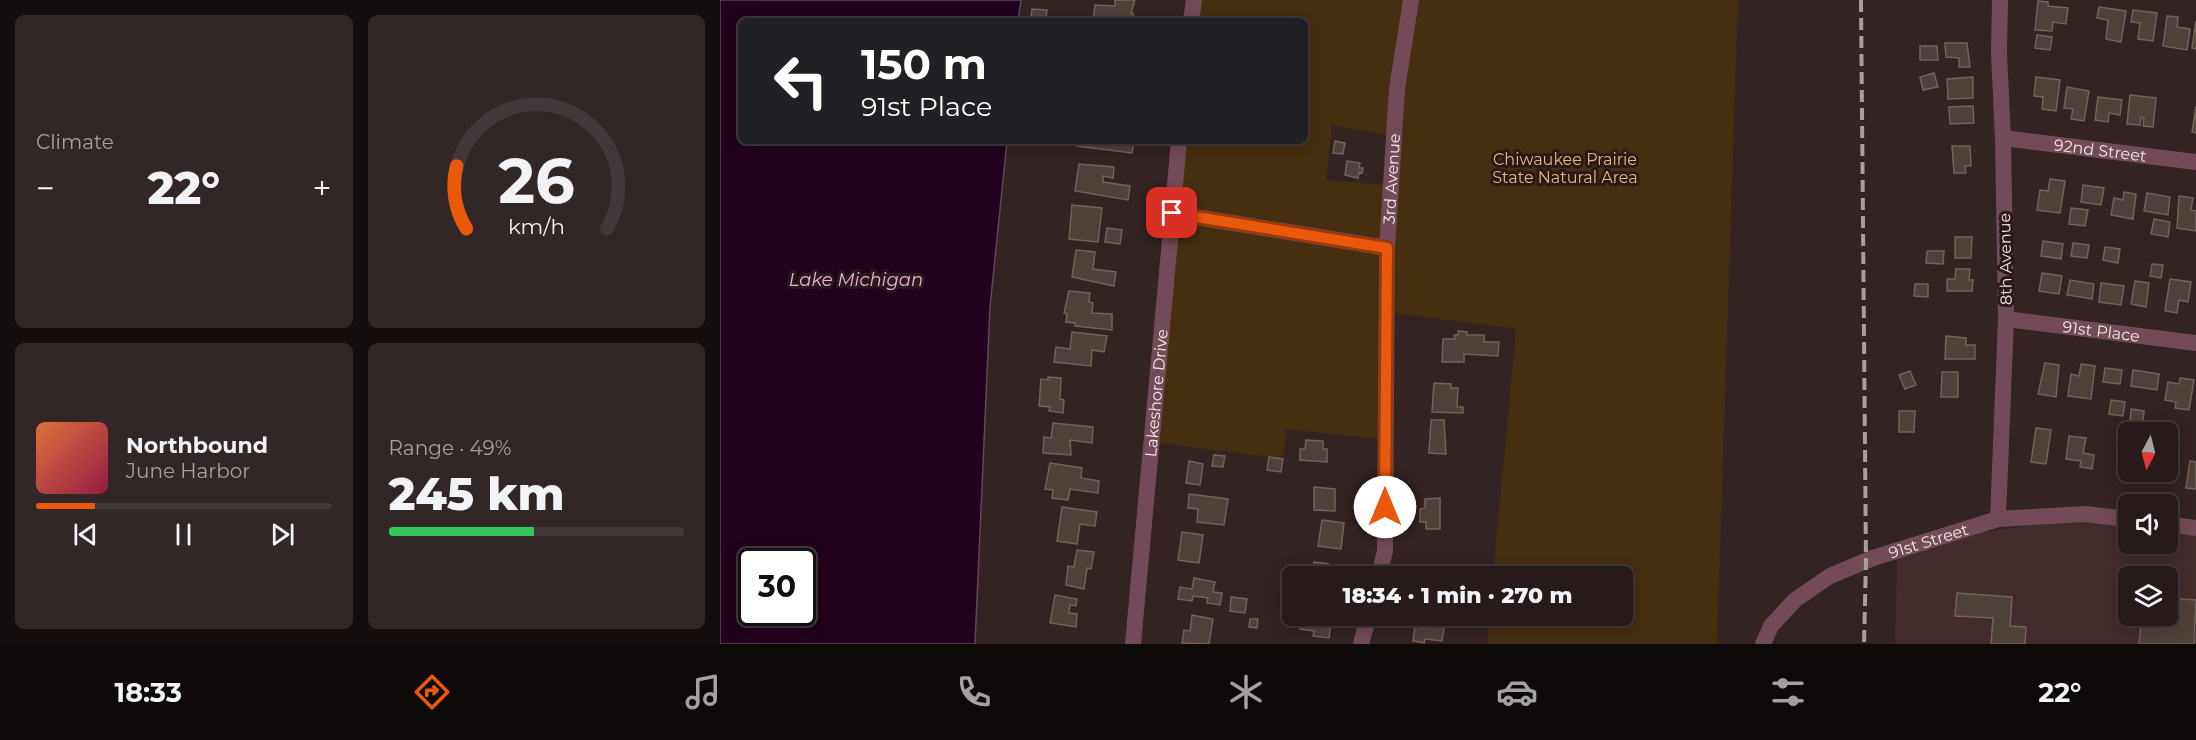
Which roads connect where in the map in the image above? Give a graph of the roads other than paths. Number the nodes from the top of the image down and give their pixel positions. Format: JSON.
{"nodes":[{"id":1,"x":1194,"y":0,"type":"edge"},
{"id":2,"x":1411,"y":0,"type":"edge"},
{"id":3,"x":2000,"y":0,"type":"edge"},
{"id":4,"x":1191,"y":18,"type":"edge"},
{"id":5,"x":2003,"y":138,"type":"junction"},
{"id":6,"x":1179,"y":144,"type":"edge"},
{"id":7,"x":2196,"y":162,"type":"edge"},
{"id":8,"x":1172,"y":213,"type":"junction"},
{"id":9,"x":1387,"y":248,"type":"junction"},
{"id":10,"x":2006,"y":319,"type":"junction"},
{"id":11,"x":2196,"y":343,"type":"edge"},
{"id":12,"x":2118,"y":518,"type":"edge"},
{"id":13,"x":1998,"y":519,"type":"junction"},
{"id":14,"x":2178,"y":525,"type":"edge"},
{"id":15,"x":2196,"y":528,"type":"edge"},
{"id":16,"x":1381,"y":566,"type":"edge"},
{"id":17,"x":1366,"y":626,"type":"edge"},
{"id":18,"x":1133,"y":644,"type":"edge"},
{"id":19,"x":1361,"y":644,"type":"edge"},
{"id":20,"x":1763,"y":644,"type":"edge"}],
"edges":[{"from":1,"to":4,"type":"street"},
{"from":2,"to":9,"type":"street","name":"3rd Avenue"},
{"from":3,"to":5,"type":"street","name":"8th Avenue"},
{"from":5,"to":7,"type":"street","name":"92nd Street"},
{"from":5,"to":10,"type":"street","name":"8th Avenue"},
{"from":6,"to":8,"type":"street","name":"Lakeshore Drive"},
{"from":8,"to":9,"type":"street"},
{"from":8,"to":18,"type":"street","name":"Lakeshore Drive"},
{"from":9,"to":16,"type":"street","name":"3rd Avenue"},
{"from":10,"to":11,"type":"street","name":"91st Place"},
{"from":10,"to":13,"type":"street","name":"8th Avenue"},
{"from":12,"to":13,"type":"street","name":"91st Street"},
{"from":13,"to":20,"type":"street","name":"91st Street"},
{"from":14,"to":15,"type":"street"},
{"from":17,"to":19,"type":"street"}]}
